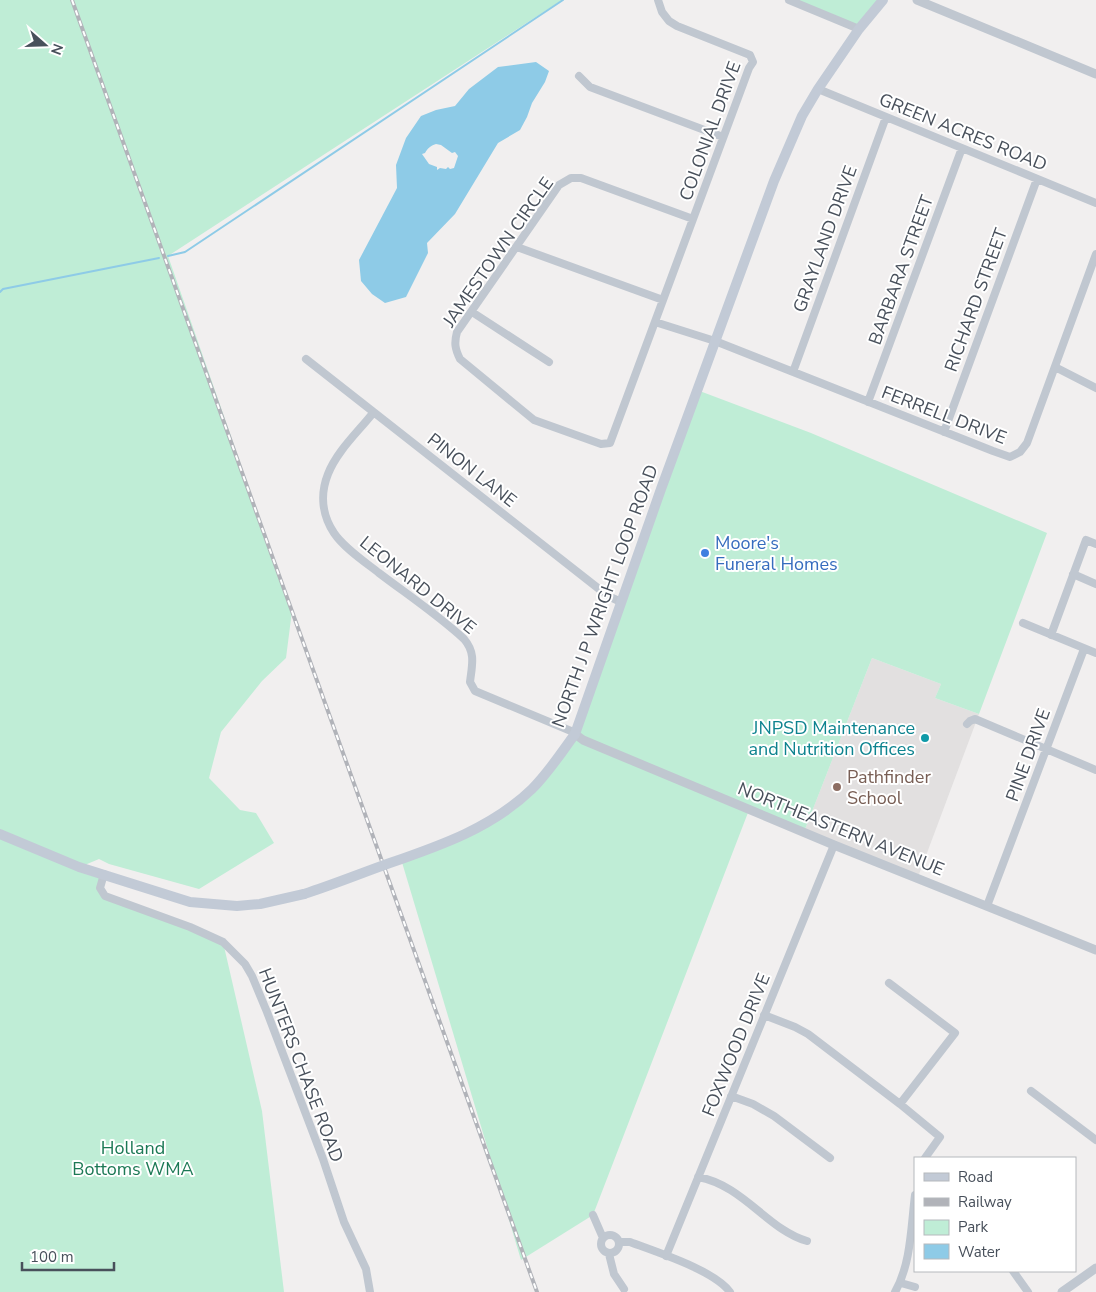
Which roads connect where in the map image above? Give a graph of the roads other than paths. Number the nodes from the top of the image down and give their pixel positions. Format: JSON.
{"nodes":[{"id":1,"x":658,"y":0,"type":"edge"},
{"id":2,"x":788,"y":0,"type":"edge"},
{"id":3,"x":883,"y":0,"type":"edge"},
{"id":4,"x":917,"y":0,"type":"edge"},
{"id":5,"x":859,"y":29,"type":"junction"},
{"id":6,"x":1096,"y":74,"type":"edge"},
{"id":7,"x":579,"y":76,"type":"dead end"},
{"id":8,"x":818,"y":89,"type":"junction"},
{"id":9,"x":886,"y":117,"type":"junction"},
{"id":10,"x":723,"y":137,"type":"junction"},
{"id":11,"x":962,"y":148,"type":"junction"},
{"id":12,"x":1037,"y":179,"type":"junction"},
{"id":13,"x":1096,"y":203,"type":"edge"},
{"id":14,"x":693,"y":219,"type":"junction"},
{"id":15,"x":517,"y":247,"type":"junction"},
{"id":16,"x":1096,"y":254,"type":"edge"},
{"id":17,"x":663,"y":300,"type":"junction"},
{"id":18,"x":472,"y":312,"type":"junction"},
{"id":19,"x":655,"y":322,"type":"junction"},
{"id":20,"x":715,"y":341,"type":"junction"},
{"id":21,"x":306,"y":359,"type":"dead end"},
{"id":22,"x":549,"y":362,"type":"dead end"},
{"id":23,"x":1055,"y":367,"type":"junction"},
{"id":24,"x":793,"y":372,"type":"junction"},
{"id":25,"x":1096,"y":388,"type":"edge"},
{"id":26,"x":868,"y":402,"type":"junction"},
{"id":27,"x":373,"y":413,"type":"junction"},
{"id":28,"x":944,"y":432,"type":"junction"},
{"id":29,"x":610,"y":443,"type":"joint"},
{"id":30,"x":1096,"y":544,"type":"edge"},
{"id":31,"x":1073,"y":574,"type":"junction"},
{"id":32,"x":1096,"y":584,"type":"edge"},
{"id":33,"x":621,"y":602,"type":"junction"},
{"id":34,"x":1023,"y":623,"type":"dead end"},
{"id":35,"x":1051,"y":635,"type":"junction"},
{"id":36,"x":1084,"y":648,"type":"junction"},
{"id":37,"x":1096,"y":653,"type":"edge"},
{"id":38,"x":967,"y":724,"type":"dead end"},
{"id":39,"x":575,"y":734,"type":"junction"},
{"id":40,"x":1046,"y":750,"type":"junction"},
{"id":41,"x":1096,"y":770,"type":"edge"},
{"id":42,"x":0,"y":834,"type":"edge"},
{"id":43,"x":834,"y":845,"type":"junction"},
{"id":44,"x":104,"y":874,"type":"junction"},
{"id":45,"x":987,"y":906,"type":"junction"},
{"id":46,"x":1096,"y":950,"type":"edge"},
{"id":47,"x":889,"y":982,"type":"dead end"},
{"id":48,"x":764,"y":1015,"type":"junction"},
{"id":49,"x":1031,"y":1091,"type":"dead end"},
{"id":50,"x":731,"y":1096,"type":"junction"},
{"id":51,"x":900,"y":1104,"type":"junction"},
{"id":52,"x":1096,"y":1140,"type":"edge"},
{"id":53,"x":926,"y":1157,"type":"edge"},
{"id":54,"x":830,"y":1158,"type":"dead end"},
{"id":55,"x":698,"y":1177,"type":"junction"},
{"id":56,"x":914,"y":1203,"type":"edge"},
{"id":57,"x":593,"y":1215,"type":"dead end"},
{"id":58,"x":603,"y":1238,"type":"junction"},
{"id":59,"x":807,"y":1241,"type":"dead end"},
{"id":60,"x":619,"y":1242,"type":"junction"},
{"id":61,"x":608,"y":1254,"type":"junction"},
{"id":62,"x":666,"y":1256,"type":"junction"},
{"id":63,"x":1096,"y":1268,"type":"edge"},
{"id":64,"x":1014,"y":1272,"type":"edge"},
{"id":65,"x":901,"y":1283,"type":"junction"},
{"id":66,"x":914,"y":1287,"type":"dead end"},
{"id":67,"x":624,"y":1289,"type":"dead end"},
{"id":68,"x":370,"y":1292,"type":"edge"},
{"id":69,"x":730,"y":1292,"type":"edge"},
{"id":70,"x":895,"y":1292,"type":"edge"},
{"id":71,"x":1028,"y":1292,"type":"edge"},
{"id":72,"x":1062,"y":1292,"type":"edge"}],
"edges":[{"from":1,"to":10,"type":"street","name":"COLONIAL DRIVE"},
{"from":2,"to":5,"type":"street"},
{"from":3,"to":5,"type":"main road","name":"NORTH J P WRIGHT LOOP ROAD"},
{"from":4,"to":6,"type":"street"},
{"from":5,"to":8,"type":"main road","name":"NORTH J P WRIGHT LOOP ROAD"},
{"from":7,"to":10,"type":"street"},
{"from":8,"to":9,"type":"street","name":"GREEN ACRES ROAD"},
{"from":8,"to":20,"type":"main road","name":"NORTH J P WRIGHT LOOP ROAD"},
{"from":9,"to":11,"type":"street","name":"GREEN ACRES ROAD"},
{"from":9,"to":24,"type":"street","name":"GRAYLAND DRIVE"},
{"from":10,"to":14,"type":"street","name":"COLONIAL DRIVE"},
{"from":11,"to":12,"type":"street","name":"GREEN ACRES ROAD"},
{"from":11,"to":26,"type":"street","name":"BARBARA STREET"},
{"from":12,"to":13,"type":"street","name":"GREEN ACRES ROAD"},
{"from":12,"to":28,"type":"street","name":"RICHARD STREET"},
{"from":14,"to":15,"type":"street","name":"JAMESTOWN CIRCLE"},
{"from":14,"to":17,"type":"street","name":"COLONIAL DRIVE"},
{"from":15,"to":17,"type":"street"},
{"from":15,"to":18,"type":"street","name":"JAMESTOWN CIRCLE"},
{"from":16,"to":23,"type":"street","name":"FERRELL DRIVE"},
{"from":17,"to":19,"type":"street","name":"COLONIAL DRIVE"},
{"from":18,"to":22,"type":"street"},
{"from":18,"to":29,"type":"street","name":"JAMESTOWN CIRCLE"},
{"from":19,"to":20,"type":"street"},
{"from":19,"to":29,"type":"street","name":"COLONIAL DRIVE"},
{"from":20,"to":24,"type":"street","name":"FERRELL DRIVE"},
{"from":20,"to":33,"type":"main road","name":"NORTH J P WRIGHT LOOP ROAD"},
{"from":21,"to":27,"type":"street","name":"PINON LANE"},
{"from":23,"to":25,"type":"street"},
{"from":23,"to":28,"type":"street","name":"FERRELL DRIVE"},
{"from":24,"to":26,"type":"street","name":"FERRELL DRIVE"},
{"from":26,"to":28,"type":"street","name":"FERRELL DRIVE"},
{"from":27,"to":33,"type":"street","name":"PINON LANE"},
{"from":27,"to":39,"type":"street","name":"LEONARD DRIVE"},
{"from":30,"to":31,"type":"street"},
{"from":31,"to":32,"type":"street"},
{"from":31,"to":35,"type":"street"},
{"from":33,"to":39,"type":"main road","name":"NORTH J P WRIGHT LOOP ROAD"},
{"from":34,"to":35,"type":"street"},
{"from":35,"to":36,"type":"street"},
{"from":36,"to":37,"type":"street"},
{"from":36,"to":40,"type":"street","name":"PINE DRIVE"},
{"from":38,"to":40,"type":"street"},
{"from":39,"to":43,"type":"street","name":"NORTHEASTERN AVENUE"},
{"from":39,"to":44,"type":"main road","name":"NORTH J P WRIGHT LOOP ROAD","bridge":true},
{"from":40,"to":41,"type":"street"},
{"from":40,"to":45,"type":"street","name":"PINE DRIVE"},
{"from":42,"to":44,"type":"main road","name":"NORTH J P WRIGHT LOOP ROAD"},
{"from":43,"to":45,"type":"street","name":"NORTHEASTERN AVENUE"},
{"from":43,"to":48,"type":"street","name":"FOXWOOD DRIVE"},
{"from":44,"to":68,"type":"street","name":"HUNTERS CHASE ROAD"},
{"from":45,"to":46,"type":"street","name":"NORTHEASTERN AVENUE"},
{"from":47,"to":51,"type":"street"},
{"from":48,"to":50,"type":"street","name":"FOXWOOD DRIVE"},
{"from":48,"to":51,"type":"street"},
{"from":49,"to":52,"type":"street"},
{"from":50,"to":54,"type":"street"},
{"from":50,"to":55,"type":"street","name":"FOXWOOD DRIVE"},
{"from":51,"to":53,"type":"street"},
{"from":55,"to":59,"type":"street"},
{"from":55,"to":62,"type":"street","name":"FOXWOOD DRIVE"},
{"from":56,"to":65,"type":"street"},
{"from":57,"to":58,"type":"street"},
{"from":58,"to":60,"type":"street"},
{"from":58,"to":61,"type":"street"},
{"from":60,"to":61,"type":"street"},
{"from":60,"to":62,"type":"street"},
{"from":61,"to":67,"type":"street"},
{"from":62,"to":69,"type":"street"},
{"from":63,"to":72,"type":"street"},
{"from":64,"to":71,"type":"street"},
{"from":65,"to":66,"type":"street"},
{"from":65,"to":70,"type":"street"}]}
